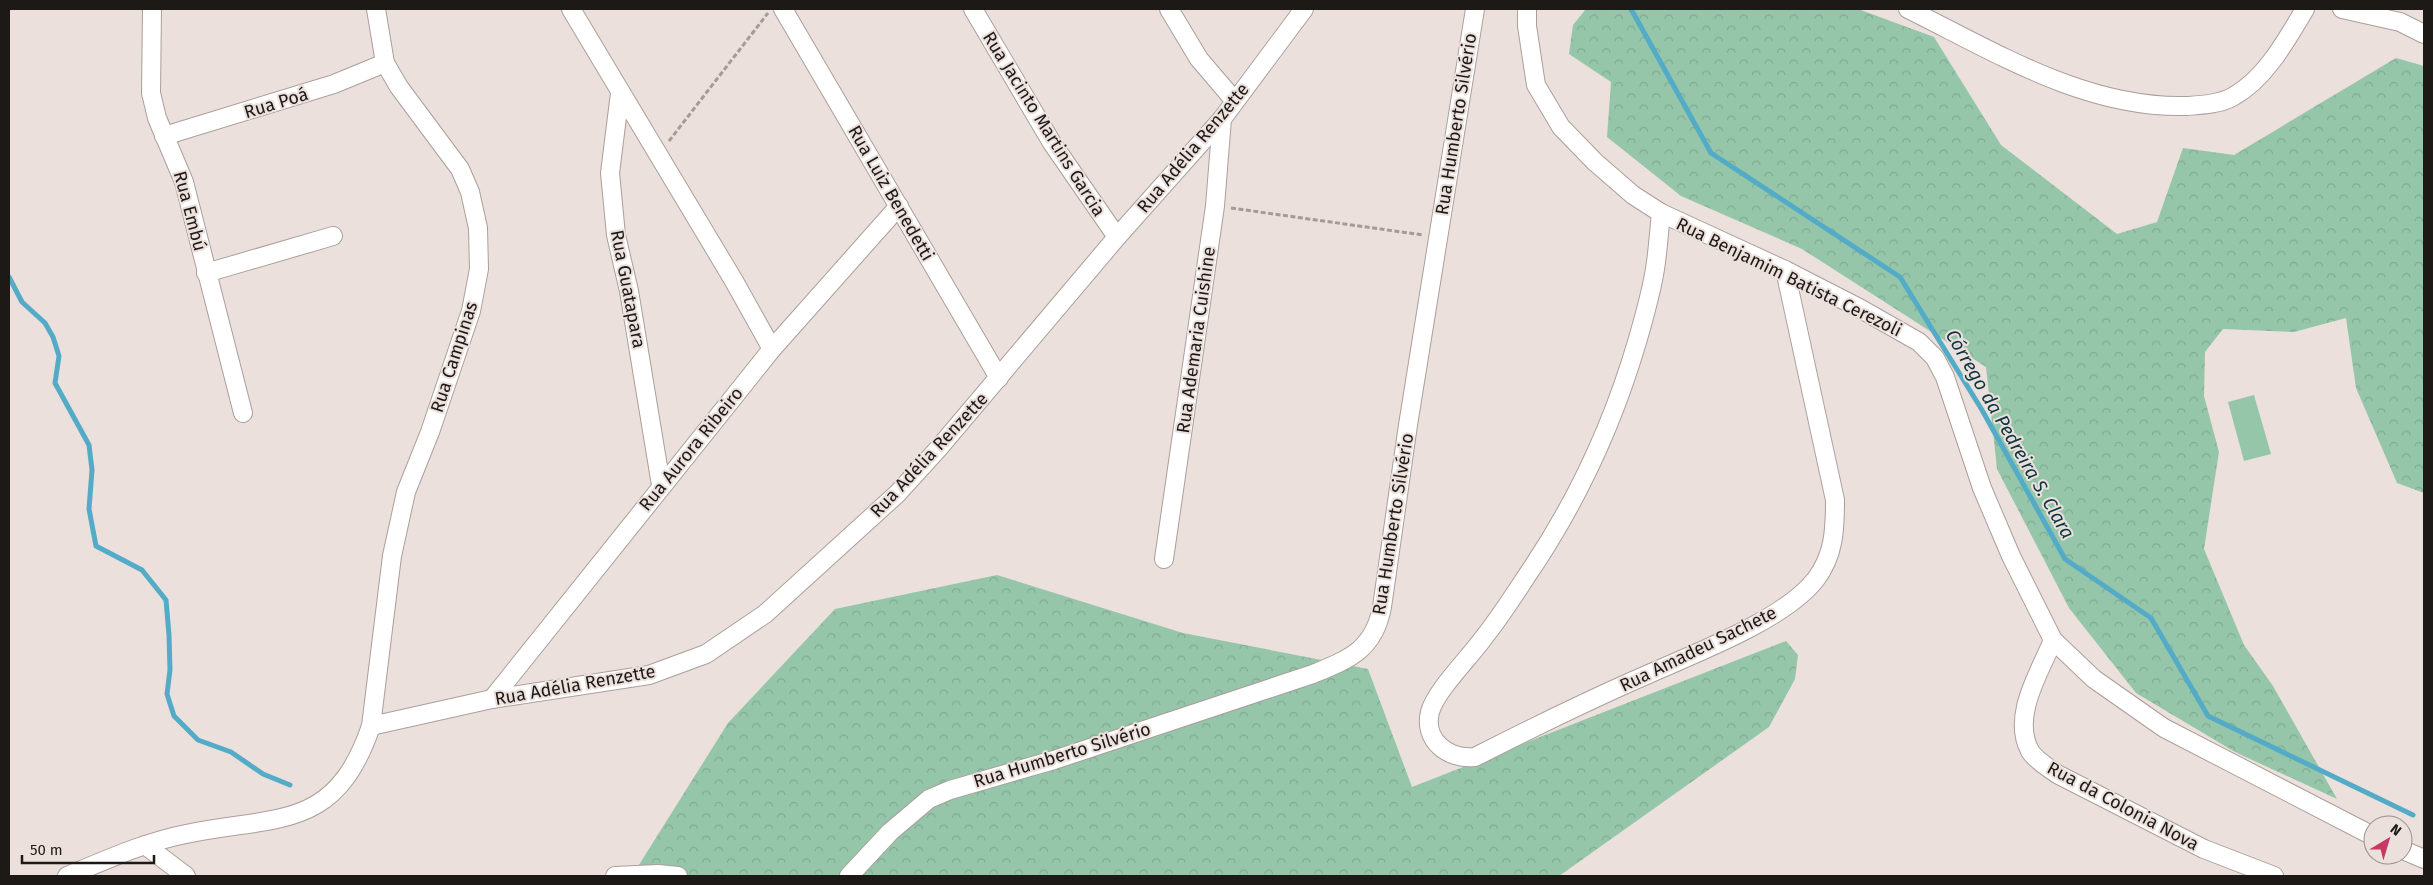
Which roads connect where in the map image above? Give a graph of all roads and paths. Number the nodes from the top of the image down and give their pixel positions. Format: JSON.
{"nodes":[{"id":1,"x":152,"y":9,"type":"edge"},
{"id":2,"x":376,"y":9,"type":"edge"},
{"id":3,"x":571,"y":9,"type":"edge"},
{"id":4,"x":771,"y":9,"type":"edge"},
{"id":5,"x":782,"y":9,"type":"edge"},
{"id":6,"x":973,"y":9,"type":"edge"},
{"id":7,"x":1169,"y":9,"type":"edge"},
{"id":8,"x":1304,"y":9,"type":"edge"},
{"id":9,"x":1475,"y":9,"type":"edge"},
{"id":10,"x":1528,"y":9,"type":"edge"},
{"id":11,"x":1908,"y":9,"type":"edge"},
{"id":12,"x":2305,"y":9,"type":"edge"},
{"id":13,"x":2342,"y":9,"type":"edge"},
{"id":14,"x":2424,"y":34,"type":"edge"},
{"id":15,"x":384,"y":63,"type":"junction"},
{"id":16,"x":620,"y":93,"type":"junction"},
{"id":17,"x":1234,"y":100,"type":"junction"},
{"id":18,"x":1222,"y":120,"type":"junction"},
{"id":19,"x":164,"y":136,"type":"junction"},
{"id":20,"x":658,"y":155,"type":"junction"},
{"id":21,"x":899,"y":206,"type":"junction"},
{"id":22,"x":1216,"y":206,"type":"junction"},
{"id":23,"x":1661,"y":213,"type":"junction"},
{"id":24,"x":333,"y":236,"type":"dead end"},
{"id":25,"x":1117,"y":237,"type":"junction"},
{"id":26,"x":1438,"y":238,"type":"junction"},
{"id":27,"x":1786,"y":270,"type":"junction"},
{"id":28,"x":206,"y":273,"type":"junction"},
{"id":29,"x":772,"y":349,"type":"junction"},
{"id":30,"x":999,"y":378,"type":"junction"},
{"id":31,"x":242,"y":413,"type":"dead end"},
{"id":32,"x":661,"y":485,"type":"junction"},
{"id":33,"x":1164,"y":559,"type":"dead end"},
{"id":34,"x":2054,"y":640,"type":"junction"},
{"id":35,"x":492,"y":698,"type":"junction"},
{"id":36,"x":371,"y":726,"type":"junction"},
{"id":37,"x":2363,"y":831,"type":"edge"},
{"id":38,"x":145,"y":845,"type":"junction"},
{"id":39,"x":67,"y":876,"type":"edge"},
{"id":40,"x":186,"y":876,"type":"edge"},
{"id":41,"x":615,"y":876,"type":"edge"},
{"id":42,"x":678,"y":876,"type":"edge"},
{"id":43,"x":849,"y":876,"type":"edge"},
{"id":44,"x":2274,"y":876,"type":"edge"}],
"edges":[{"from":1,"to":19,"type":"street","name":"Rua Embú"},
{"from":2,"to":15,"type":"street","name":"Rua Campinas"},
{"from":3,"to":16,"type":"street"},
{"from":4,"to":20,"type":"path"},
{"from":5,"to":21,"type":"street","name":"Rua Luiz Benedetti"},
{"from":6,"to":25,"type":"street","name":"Rua Jacinto Martins Garcia"},
{"from":7,"to":17,"type":"street"},
{"from":8,"to":17,"type":"street","name":"Rua Adélia Renzette"},
{"from":9,"to":26,"type":"street","name":"Rua Humberto Silvério"},
{"from":10,"to":23,"type":"street","name":"Rua Benjamim Batista Cerezoli"},
{"from":11,"to":12,"type":"street"},
{"from":13,"to":14,"type":"street"},
{"from":15,"to":19,"type":"street","name":"Rua Poá"},
{"from":15,"to":36,"type":"street","name":"Rua Campinas"},
{"from":16,"to":20,"type":"street"},
{"from":16,"to":32,"type":"street","name":"Rua Guatapara"},
{"from":17,"to":18,"type":"street","name":"Rua Adélia Renzette"},
{"from":18,"to":22,"type":"street","name":"Rua Ademaria Cuishine"},
{"from":18,"to":25,"type":"street","name":"Rua Adélia Renzette"},
{"from":19,"to":28,"type":"street","name":"Rua Embú"},
{"from":20,"to":29,"type":"street"},
{"from":21,"to":29,"type":"street","name":"Rua Aurora Ribeiro"},
{"from":21,"to":30,"type":"street","name":"Rua Luiz Benedetti"},
{"from":22,"to":26,"type":"path"},
{"from":22,"to":33,"type":"street","name":"Rua Ademaria Cuishine"},
{"from":23,"to":27,"type":"street","name":"Rua Benjamim Batista Cerezoli"},
{"from":23,"to":27,"type":"street","name":"Rua Amadeu Sachete"},
{"from":24,"to":28,"type":"street"},
{"from":25,"to":30,"type":"street","name":"Rua Adélia Renzette"},
{"from":26,"to":43,"type":"street","name":"Rua Humberto Silvério"},
{"from":27,"to":34,"type":"street","name":"Rua Benjamim Batista Cerezoli"},
{"from":28,"to":31,"type":"street","name":"Rua Embú"},
{"from":29,"to":32,"type":"street","name":"Rua Aurora Ribeiro"},
{"from":30,"to":35,"type":"street","name":"Rua Adélia Renzette"},
{"from":32,"to":35,"type":"street","name":"Rua Aurora Ribeiro"},
{"from":34,"to":37,"type":"street","name":"Rua Benjamim Batista Cerezoli"},
{"from":34,"to":44,"type":"street","name":"Rua da Colonia Nova"},
{"from":35,"to":36,"type":"street","name":"Rua Adélia Renzette"},
{"from":36,"to":38,"type":"street","name":"Rua Campinas"},
{"from":38,"to":39,"type":"street","name":"Rua Campinas"},
{"from":38,"to":40,"type":"street"},
{"from":41,"to":42,"type":"street"}]}
